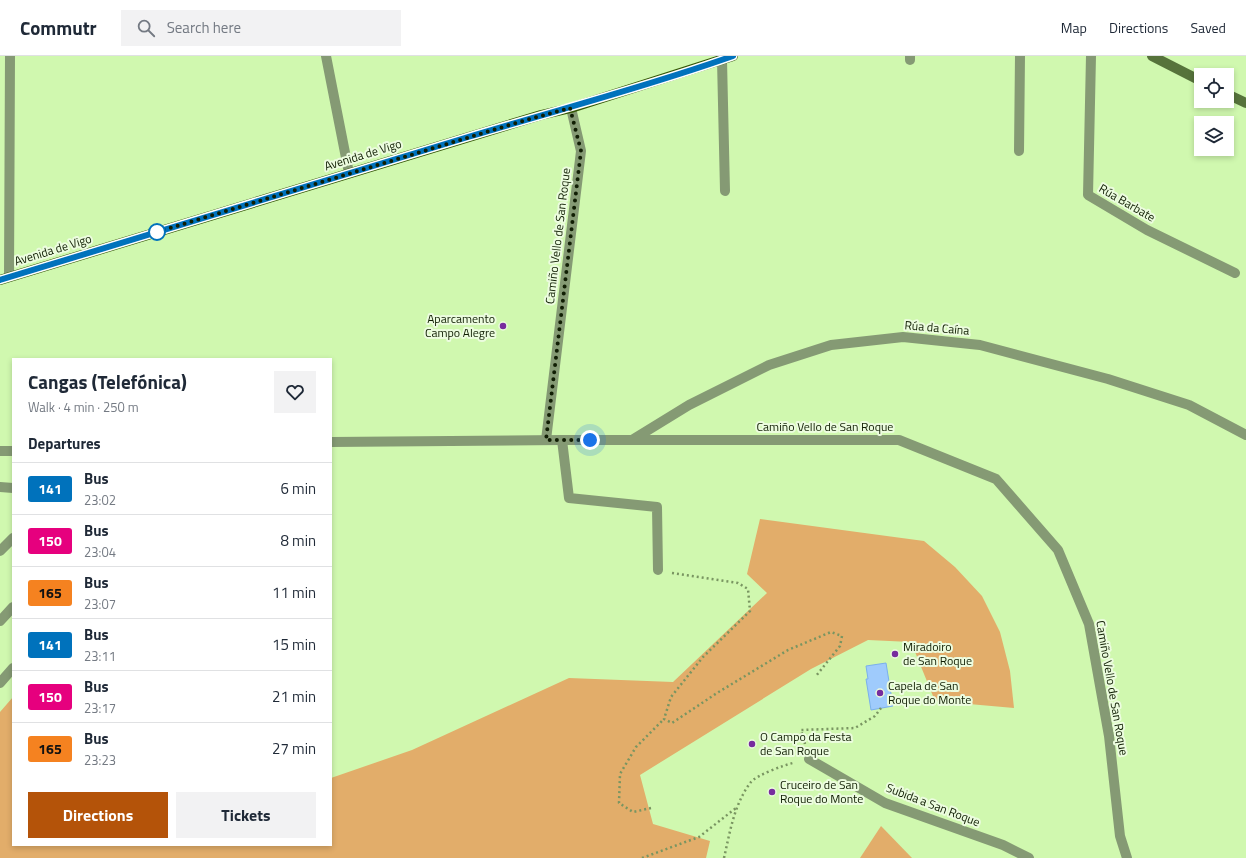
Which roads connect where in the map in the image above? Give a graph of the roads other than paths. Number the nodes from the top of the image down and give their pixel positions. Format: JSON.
{"nodes":[{"id":1,"x":10,"y":56,"type":"edge"},
{"id":2,"x":326,"y":56,"type":"edge"},
{"id":3,"x":733,"y":56,"type":"edge"},
{"id":4,"x":1020,"y":56,"type":"edge"},
{"id":5,"x":1091,"y":56,"type":"edge"},
{"id":6,"x":1152,"y":56,"type":"edge"},
{"id":7,"x":722,"y":60,"type":"junction"},
{"id":8,"x":1194,"y":77,"type":"edge"},
{"id":9,"x":1234,"y":97,"type":"edge"},
{"id":10,"x":1246,"y":103,"type":"edge"},
{"id":11,"x":570,"y":108,"type":"junction"},
{"id":12,"x":1019,"y":151,"type":"dead end"},
{"id":13,"x":349,"y":173,"type":"junction"},
{"id":14,"x":725,"y":191,"type":"dead end"},
{"id":15,"x":1235,"y":273,"type":"dead end"},
{"id":16,"x":5,"y":278,"type":"edge"},
{"id":17,"x":1246,"y":435,"type":"edge"},
{"id":18,"x":546,"y":440,"type":"junction"},
{"id":19,"x":562,"y":440,"type":"junction"},
{"id":20,"x":632,"y":440,"type":"junction"},
{"id":21,"x":332,"y":442,"type":"edge"},
{"id":22,"x":0,"y":450,"type":"edge"},
{"id":23,"x":12,"y":450,"type":"edge"},
{"id":24,"x":0,"y":487,"type":"edge"},
{"id":25,"x":12,"y":488,"type":"edge"},
{"id":26,"x":12,"y":539,"type":"edge"},
{"id":27,"x":0,"y":551,"type":"edge"},
{"id":28,"x":658,"y":570,"type":"road end"},
{"id":29,"x":12,"y":608,"type":"edge"},
{"id":30,"x":0,"y":621,"type":"edge"},
{"id":31,"x":12,"y":669,"type":"edge"},
{"id":32,"x":0,"y":684,"type":"edge"},
{"id":33,"x":809,"y":759,"type":"road end"},
{"id":34,"x":1029,"y":858,"type":"edge"},
{"id":35,"x":1127,"y":858,"type":"edge"}],
"edges":[{"from":1,"to":16,"type":"street"},
{"from":2,"to":13,"type":"street"},
{"from":3,"to":7,"type":"main road","name":"Avenida de Vigo"},
{"from":4,"to":12,"type":"street"},
{"from":5,"to":15,"type":"street","name":"Rúa Barbate"},
{"from":6,"to":8,"type":"main road"},
{"from":7,"to":11,"type":"main road","name":"Avenida de Vigo"},
{"from":7,"to":14,"type":"street"},
{"from":9,"to":10,"type":"main road"},
{"from":11,"to":13,"type":"main road","name":"Avenida de Vigo"},
{"from":11,"to":18,"type":"street","name":"Camiño Vello de San Roque"},
{"from":13,"to":16,"type":"main road","name":"Avenida de Vigo"},
{"from":17,"to":20,"type":"street","name":"Rúa da Caína"},
{"from":18,"to":19,"type":"street","name":"Camiño Vello de San Roque"},
{"from":18,"to":21,"type":"street","name":"Camiño Vello de San Roque"},
{"from":19,"to":20,"type":"street","name":"Camiño Vello de San Roque"},
{"from":19,"to":28,"type":"street"},
{"from":20,"to":35,"type":"street","name":"Camiño Vello de San Roque"},
{"from":22,"to":23,"type":"street"},
{"from":24,"to":25,"type":"street"},
{"from":26,"to":27,"type":"street"},
{"from":29,"to":30,"type":"street"},
{"from":31,"to":32,"type":"street"},
{"from":33,"to":34,"type":"street","name":"Subida a San Roque"}]}
